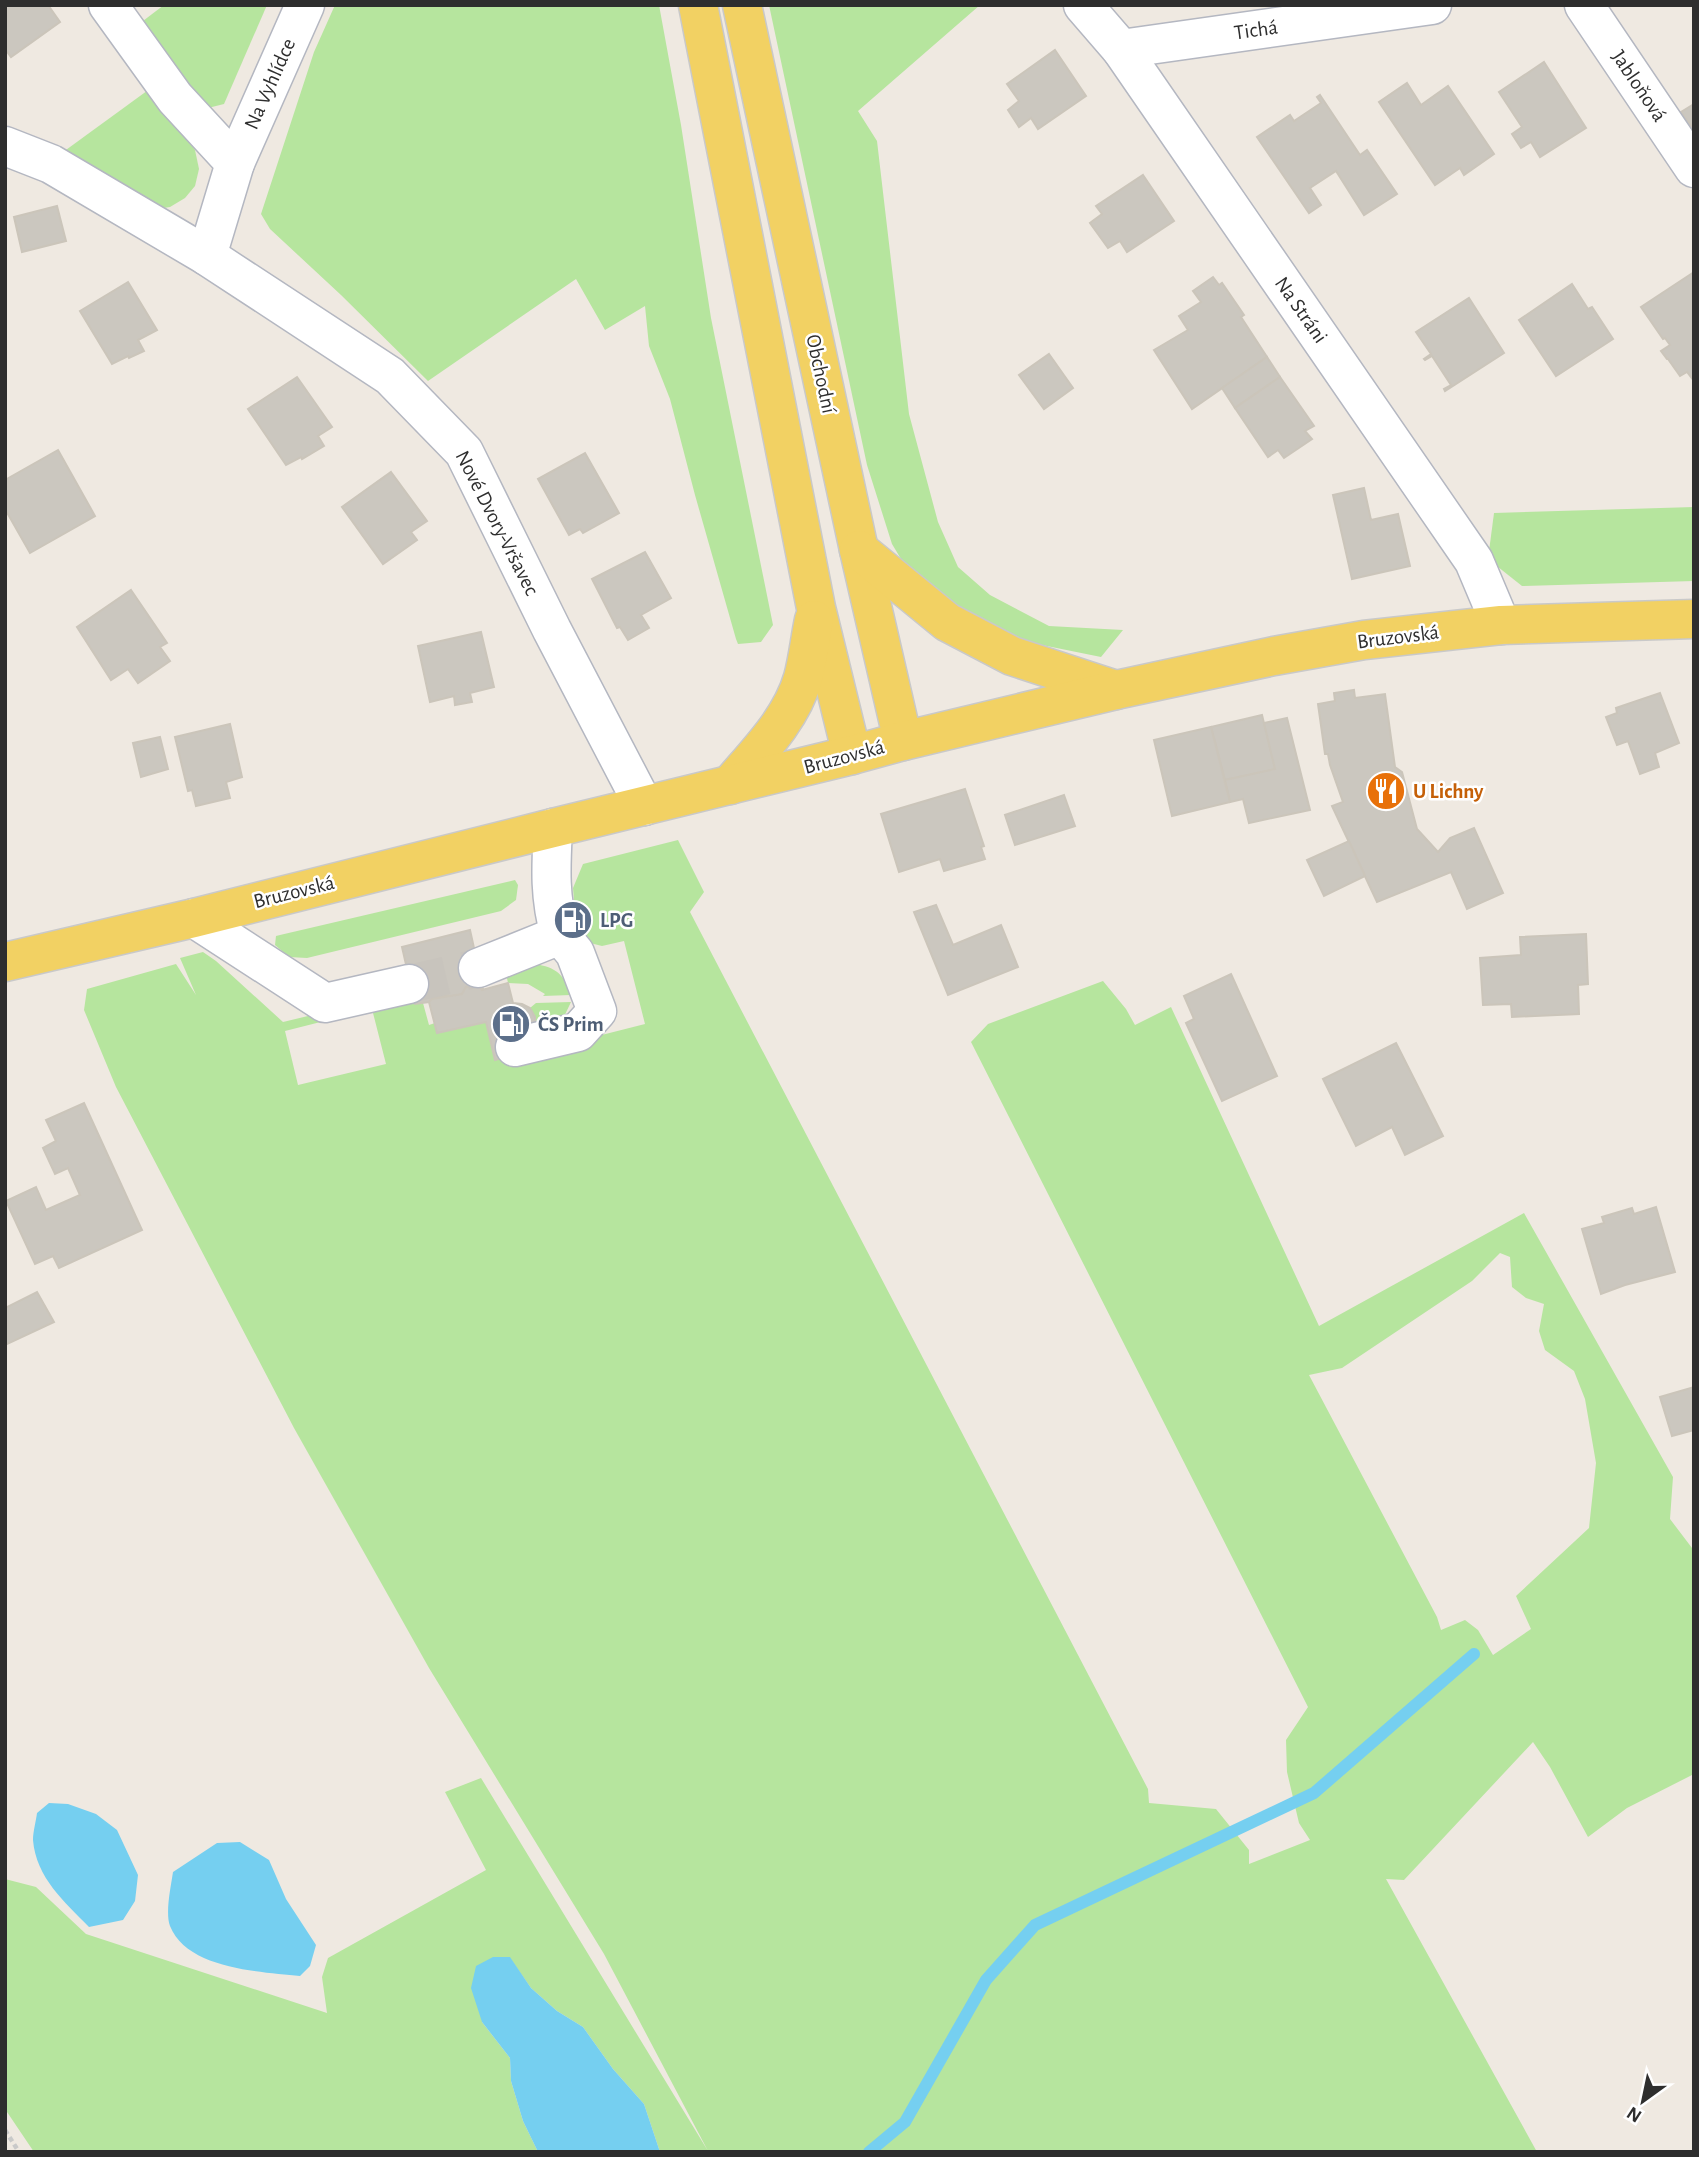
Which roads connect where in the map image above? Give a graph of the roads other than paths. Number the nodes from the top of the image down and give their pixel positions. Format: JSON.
{"nodes":[{"id":1,"x":108,"y":5,"type":"edge"},
{"id":2,"x":305,"y":5,"type":"edge"},
{"id":3,"x":698,"y":5,"type":"edge"},
{"id":4,"x":742,"y":5,"type":"edge"},
{"id":5,"x":1083,"y":5,"type":"edge"},
{"id":6,"x":1432,"y":5,"type":"edge"},
{"id":7,"x":1584,"y":5,"type":"edge"},
{"id":8,"x":1121,"y":49,"type":"junction"},
{"id":9,"x":5,"y":146,"type":"edge"},
{"id":10,"x":234,"y":163,"type":"junction"},
{"id":11,"x":1694,"y":167,"type":"edge"},
{"id":12,"x":207,"y":256,"type":"junction"},
{"id":13,"x":859,"y":550,"type":"junction"},
{"id":14,"x":816,"y":608,"type":"junction"},
{"id":15,"x":1694,"y":619,"type":"edge"},
{"id":16,"x":1501,"y":625,"type":"junction"},
{"id":17,"x":1116,"y":690,"type":"junction"},
{"id":18,"x":902,"y":741,"type":"junction"},
{"id":19,"x":852,"y":755,"type":"junction"},
{"id":20,"x":730,"y":785,"type":"junction"},
{"id":21,"x":644,"y":806,"type":"junction"},
{"id":22,"x":553,"y":828,"type":"junction"},
{"id":23,"x":194,"y":918,"type":"junction"},
{"id":24,"x":556,"y":922,"type":"junction"},
{"id":25,"x":476,"y":958,"type":"tunnel mouth"},
{"id":26,"x":5,"y":962,"type":"edge"},
{"id":27,"x":408,"y":974,"type":"tunnel mouth"},
{"id":28,"x":515,"y":1048,"type":"dead end"}],
"edges":[{"from":1,"to":10,"type":"street"},
{"from":2,"to":10,"type":"street","name":"Na Vyhlídce"},
{"from":3,"to":14,"type":"main road"},
{"from":4,"to":13,"type":"main road","name":"Obchodní"},
{"from":5,"to":8,"type":"street","name":"Na Stráni"},
{"from":6,"to":8,"type":"street","name":"Tichá"},
{"from":7,"to":11,"type":"street","name":"Jabloňová"},
{"from":8,"to":16,"type":"street","name":"Na Stráni"},
{"from":9,"to":12,"type":"street","name":"Nové Dvory-Vršavec"},
{"from":10,"to":12,"type":"street"},
{"from":12,"to":21,"type":"street","name":"Nové Dvory-Vršavec"},
{"from":13,"to":17,"type":"main road"},
{"from":13,"to":18,"type":"main road","name":"Obchodní"},
{"from":14,"to":19,"type":"main road"},
{"from":14,"to":20,"type":"main road"},
{"from":15,"to":16,"type":"main road","name":"Bruzovská"},
{"from":16,"to":17,"type":"main road","name":"Bruzovská"},
{"from":17,"to":18,"type":"main road","name":"Bruzovská"},
{"from":18,"to":19,"type":"main road","name":"Bruzovská"},
{"from":19,"to":20,"type":"main road","name":"Bruzovská"},
{"from":20,"to":21,"type":"main road","name":"Bruzovská"},
{"from":21,"to":22,"type":"main road","name":"Bruzovská"},
{"from":22,"to":23,"type":"main road","name":"Bruzovská"},
{"from":22,"to":24,"type":"street"},
{"from":23,"to":26,"type":"main road","name":"Bruzovská"},
{"from":23,"to":27,"type":"street"},
{"from":24,"to":25,"type":"street"},
{"from":24,"to":28,"type":"street"}]}
